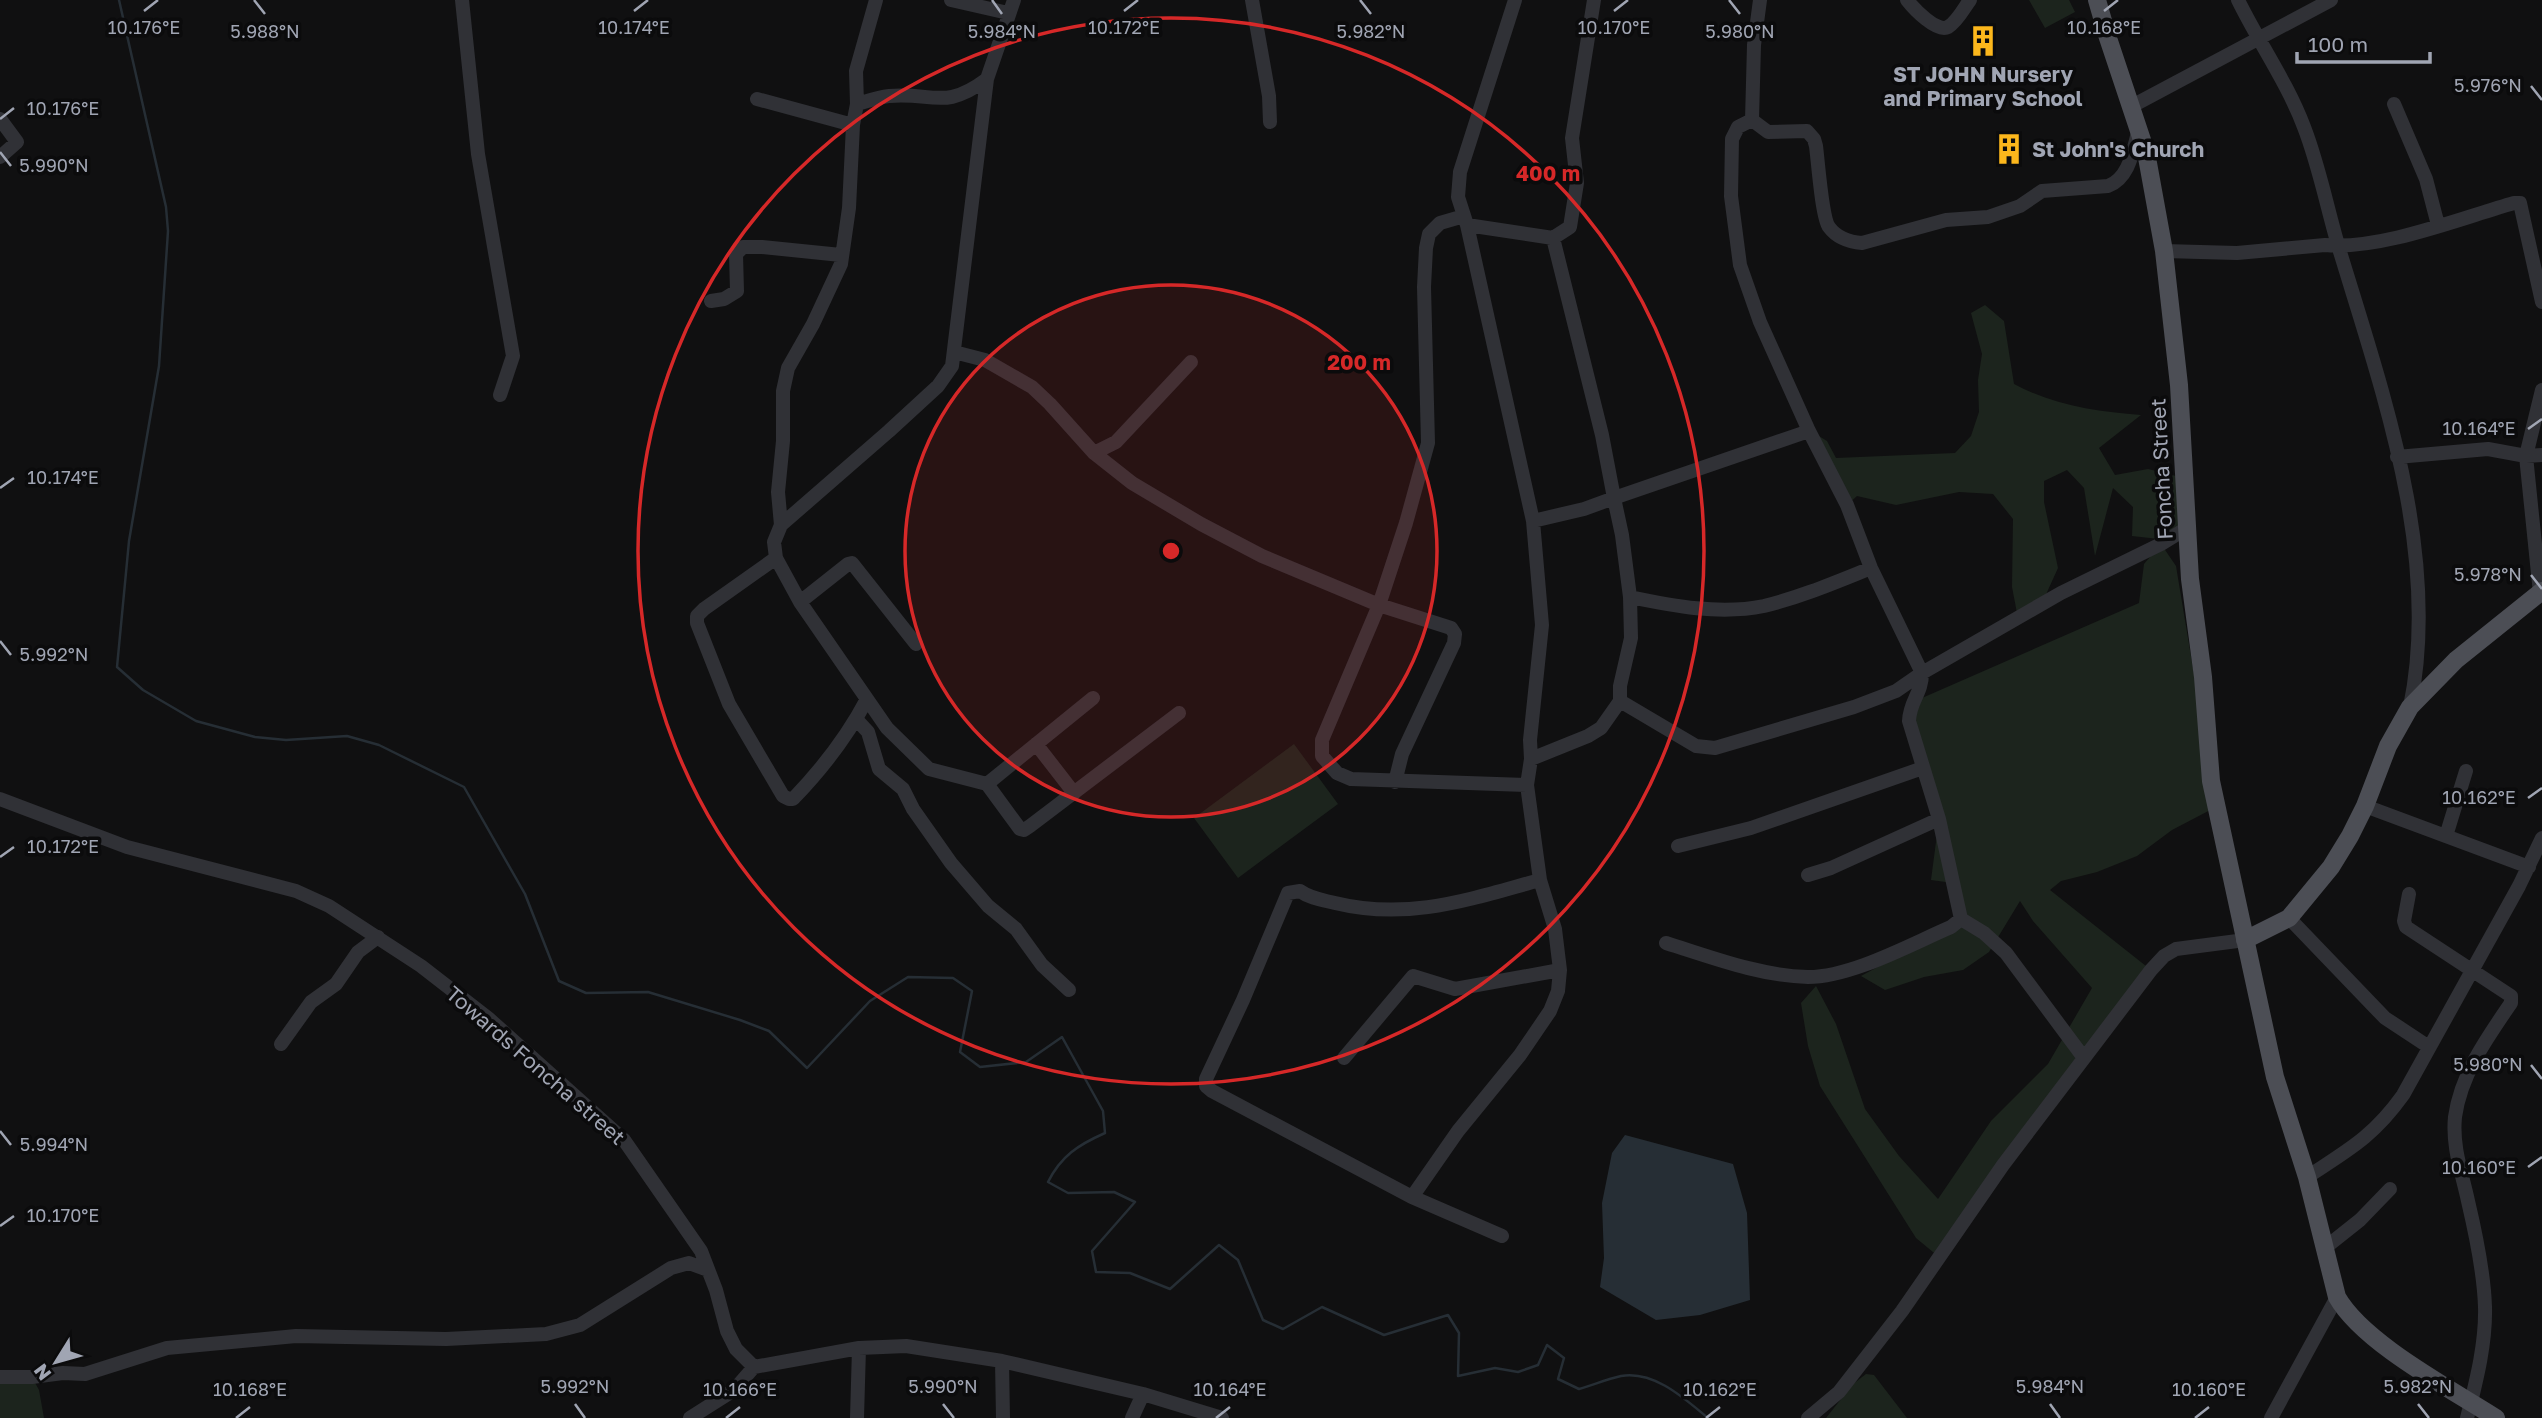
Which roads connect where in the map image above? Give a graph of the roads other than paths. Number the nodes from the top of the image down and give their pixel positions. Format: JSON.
{"nodes":[{"id":1,"x":462,"y":0,"type":"edge"},
{"id":2,"x":876,"y":0,"type":"edge"},
{"id":3,"x":951,"y":0,"type":"edge"},
{"id":4,"x":1252,"y":0,"type":"edge"},
{"id":5,"x":1515,"y":0,"type":"edge"},
{"id":6,"x":1594,"y":0,"type":"edge"},
{"id":7,"x":1760,"y":0,"type":"edge"},
{"id":8,"x":1907,"y":0,"type":"edge"},
{"id":9,"x":1970,"y":0,"type":"edge"},
{"id":10,"x":2098,"y":0,"type":"edge"},
{"id":11,"x":2238,"y":0,"type":"edge"},
{"id":12,"x":2331,"y":0,"type":"edge"},
{"id":13,"x":1011,"y":7,"type":"edge"},
{"id":14,"x":2258,"y":39,"type":"junction"},
{"id":15,"x":987,"y":79,"type":"junction"},
{"id":16,"x":757,"y":99,"type":"dead end"},
{"id":17,"x":857,"y":104,"type":"junction"},
{"id":18,"x":2394,"y":104,"type":"dead end"},
{"id":19,"x":2132,"y":106,"type":"junction"},
{"id":20,"x":0,"y":119,"type":"edge"},
{"id":21,"x":1752,"y":120,"type":"junction"},
{"id":22,"x":1270,"y":122,"type":"dead end"},
{"id":23,"x":853,"y":125,"type":"junction"},
{"id":24,"x":2139,"y":129,"type":"junction"},
{"id":25,"x":0,"y":157,"type":"edge"},
{"id":26,"x":1465,"y":220,"type":"junction"},
{"id":27,"x":2438,"y":225,"type":"junction"},
{"id":28,"x":1553,"y":238,"type":"junction"},
{"id":29,"x":2339,"y":248,"type":"junction"},
{"id":30,"x":2164,"y":251,"type":"junction"},
{"id":31,"x":841,"y":255,"type":"junction"},
{"id":32,"x":710,"y":301,"type":"dead end"},
{"id":33,"x":2542,"y":302,"type":"edge"},
{"id":34,"x":954,"y":352,"type":"junction"},
{"id":35,"x":1191,"y":362,"type":"dead end"},
{"id":36,"x":2542,"y":390,"type":"edge"},
{"id":37,"x":500,"y":395,"type":"dead end"},
{"id":38,"x":1809,"y":431,"type":"junction"},
{"id":39,"x":1094,"y":453,"type":"junction"},
{"id":40,"x":2542,"y":455,"type":"edge"},
{"id":41,"x":2526,"y":456,"type":"junction"},
{"id":42,"x":2397,"y":457,"type":"junction"},
{"id":43,"x":1614,"y":498,"type":"junction"},
{"id":44,"x":1533,"y":521,"type":"junction"},
{"id":45,"x":781,"y":524,"type":"junction"},
{"id":46,"x":2188,"y":528,"type":"junction"},
{"id":47,"x":776,"y":558,"type":"junction"},
{"id":48,"x":1871,"y":568,"type":"junction"},
{"id":49,"x":2541,"y":592,"type":"edge"},
{"id":50,"x":1630,"y":597,"type":"junction"},
{"id":51,"x":800,"y":601,"type":"junction"},
{"id":52,"x":1378,"y":605,"type":"junction"},
{"id":53,"x":916,"y":644,"type":"dead end"},
{"id":54,"x":1922,"y":673,"type":"junction"},
{"id":55,"x":1093,"y":698,"type":"dead end"},
{"id":56,"x":867,"y":699,"type":"junction"},
{"id":57,"x":1620,"y":701,"type":"junction"},
{"id":58,"x":2410,"y":707,"type":"junction"},
{"id":59,"x":1179,"y":713,"type":"dead end"},
{"id":60,"x":856,"y":719,"type":"junction"},
{"id":61,"x":1036,"y":744,"type":"junction"},
{"id":62,"x":1531,"y":759,"type":"junction"},
{"id":63,"x":1923,"y":768,"type":"junction"},
{"id":64,"x":2466,"y":771,"type":"dead end"},
{"id":65,"x":1395,"y":782,"type":"junction"},
{"id":66,"x":987,"y":784,"type":"junction"},
{"id":67,"x":1527,"y":785,"type":"junction"},
{"id":68,"x":1074,"y":793,"type":"junction"},
{"id":69,"x":0,"y":799,"type":"edge"},
{"id":70,"x":2365,"y":806,"type":"junction"},
{"id":71,"x":1938,"y":819,"type":"junction"},
{"id":72,"x":2446,"y":836,"type":"junction"},
{"id":73,"x":2542,"y":838,"type":"edge"},
{"id":74,"x":1678,"y":846,"type":"dead end"},
{"id":75,"x":2529,"y":867,"type":"junction"},
{"id":76,"x":1808,"y":875,"type":"dead end"},
{"id":77,"x":1541,"y":880,"type":"junction"},
{"id":78,"x":2409,"y":894,"type":"dead end"},
{"id":79,"x":2289,"y":918,"type":"junction"},
{"id":80,"x":1961,"y":919,"type":"junction"},
{"id":81,"x":378,"y":937,"type":"junction"},
{"id":82,"x":2245,"y":940,"type":"junction"},
{"id":83,"x":1666,"y":943,"type":"dead end"},
{"id":84,"x":1560,"y":970,"type":"junction"},
{"id":85,"x":2472,"y":970,"type":"junction"},
{"id":86,"x":1069,"y":990,"type":"dead end"},
{"id":87,"x":281,"y":1044,"type":"dead end"},
{"id":88,"x":2429,"y":1047,"type":"junction"},
{"id":89,"x":1344,"y":1058,"type":"dead end"},
{"id":90,"x":2084,"y":1058,"type":"junction"},
{"id":91,"x":2307,"y":1177,"type":"junction"},
{"id":92,"x":2390,"y":1189,"type":"dead end"},
{"id":93,"x":1412,"y":1197,"type":"junction"},
{"id":94,"x":1502,"y":1236,"type":"dead end"},
{"id":95,"x":2326,"y":1247,"type":"junction"},
{"id":96,"x":708,"y":1270,"type":"junction"},
{"id":97,"x":2337,"y":1297,"type":"junction"},
{"id":98,"x":859,"y":1348,"type":"junction"},
{"id":99,"x":1002,"y":1361,"type":"junction"},
{"id":100,"x":754,"y":1367,"type":"junction"},
{"id":101,"x":0,"y":1377,"type":"edge"},
{"id":102,"x":1143,"y":1394,"type":"junction"},
{"id":103,"x":2469,"y":1410,"type":"edge"},
{"id":104,"x":690,"y":1418,"type":"edge"},
{"id":105,"x":857,"y":1418,"type":"edge"},
{"id":106,"x":1003,"y":1418,"type":"edge"},
{"id":107,"x":1132,"y":1418,"type":"edge"},
{"id":108,"x":1222,"y":1418,"type":"edge"},
{"id":109,"x":1808,"y":1418,"type":"edge"},
{"id":110,"x":2271,"y":1418,"type":"edge"},
{"id":111,"x":2497,"y":1418,"type":"edge"}],
"edges":[{"from":1,"to":37,"type":"street"},
{"from":2,"to":17,"type":"street"},
{"from":3,"to":13,"type":"street"},
{"from":4,"to":22,"type":"street"},
{"from":5,"to":26,"type":"street"},
{"from":6,"to":28,"type":"street"},
{"from":7,"to":21,"type":"street"},
{"from":8,"to":9,"type":"street"},
{"from":10,"to":19,"type":"main road","name":"Foncha Street"},
{"from":11,"to":14,"type":"street"},
{"from":12,"to":14,"type":"street"},
{"from":13,"to":15,"type":"street"},
{"from":14,"to":19,"type":"street"},
{"from":14,"to":29,"type":"street"},
{"from":15,"to":17,"type":"street"},
{"from":15,"to":34,"type":"street"},
{"from":16,"to":23,"type":"street"},
{"from":17,"to":23,"type":"street"},
{"from":18,"to":27,"type":"street"},
{"from":19,"to":24,"type":"main road","name":"Foncha Street"},
{"from":20,"to":25,"type":"street"},
{"from":21,"to":24,"type":"street"},
{"from":21,"to":38,"type":"street"},
{"from":23,"to":31,"type":"street"},
{"from":24,"to":30,"type":"main road","name":"Foncha Street"},
{"from":26,"to":28,"type":"street"},
{"from":26,"to":44,"type":"street"},
{"from":26,"to":52,"type":"street"},
{"from":27,"to":29,"type":"street"},
{"from":27,"to":33,"type":"street"},
{"from":28,"to":43,"type":"street"},
{"from":29,"to":30,"type":"street"},
{"from":29,"to":42,"type":"street"},
{"from":30,"to":46,"type":"main road","name":"Foncha Street"},
{"from":31,"to":32,"type":"street"},
{"from":31,"to":45,"type":"street"},
{"from":34,"to":39,"type":"street"},
{"from":34,"to":45,"type":"street"},
{"from":35,"to":39,"type":"street"},
{"from":36,"to":41,"type":"street"},
{"from":38,"to":43,"type":"street"},
{"from":38,"to":48,"type":"street"},
{"from":39,"to":52,"type":"street"},
{"from":40,"to":41,"type":"street"},
{"from":41,"to":42,"type":"street"},
{"from":41,"to":49,"type":"street"},
{"from":42,"to":58,"type":"street"},
{"from":43,"to":44,"type":"street"},
{"from":43,"to":50,"type":"street"},
{"from":44,"to":62,"type":"street"},
{"from":45,"to":47,"type":"street"},
{"from":46,"to":54,"type":"street"},
{"from":46,"to":82,"type":"main road","name":"Foncha Street"},
{"from":47,"to":51,"type":"street"},
{"from":47,"to":60,"type":"street"},
{"from":48,"to":50,"type":"street"},
{"from":48,"to":54,"type":"street"},
{"from":49,"to":58,"type":"main road"},
{"from":50,"to":57,"type":"street"},
{"from":51,"to":53,"type":"street"},
{"from":51,"to":56,"type":"street"},
{"from":52,"to":65,"type":"street"},
{"from":52,"to":65,"type":"street"},
{"from":54,"to":57,"type":"street"},
{"from":54,"to":63,"type":"street"},
{"from":55,"to":61,"type":"street"},
{"from":56,"to":60,"type":"street"},
{"from":56,"to":66,"type":"street"},
{"from":57,"to":62,"type":"street"},
{"from":58,"to":70,"type":"main road"},
{"from":59,"to":68,"type":"street"},
{"from":60,"to":86,"type":"street"},
{"from":61,"to":66,"type":"street"},
{"from":61,"to":68,"type":"street"},
{"from":62,"to":67,"type":"street"},
{"from":63,"to":71,"type":"street"},
{"from":63,"to":74,"type":"street"},
{"from":64,"to":72,"type":"street"},
{"from":65,"to":67,"type":"street"},
{"from":66,"to":68,"type":"street"},
{"from":67,"to":77,"type":"street"},
{"from":69,"to":81,"type":"street","name":"Towards Foncha street"},
{"from":70,"to":72,"type":"street"},
{"from":70,"to":79,"type":"main road"},
{"from":71,"to":76,"type":"street"},
{"from":71,"to":80,"type":"street"},
{"from":72,"to":75,"type":"street"},
{"from":73,"to":75,"type":"street"},
{"from":75,"to":85,"type":"street"},
{"from":77,"to":84,"type":"street"},
{"from":77,"to":93,"type":"street"},
{"from":78,"to":85,"type":"street"},
{"from":79,"to":82,"type":"main road"},
{"from":79,"to":88,"type":"street"},
{"from":80,"to":83,"type":"street"},
{"from":80,"to":90,"type":"street"},
{"from":81,"to":87,"type":"street"},
{"from":81,"to":96,"type":"street","name":"Towards Foncha street"},
{"from":82,"to":90,"type":"street"},
{"from":82,"to":91,"type":"main road","name":"Foncha Street"},
{"from":84,"to":89,"type":"street"},
{"from":84,"to":93,"type":"street"},
{"from":85,"to":88,"type":"street"},
{"from":85,"to":103,"type":"street"},
{"from":88,"to":91,"type":"street"},
{"from":90,"to":109,"type":"street"},
{"from":91,"to":95,"type":"main road","name":"Foncha Street"},
{"from":92,"to":95,"type":"street"},
{"from":93,"to":94,"type":"street"},
{"from":95,"to":97,"type":"main road","name":"Foncha Street"},
{"from":96,"to":100,"type":"street","name":"Towards Foncha street"},
{"from":96,"to":101,"type":"street"},
{"from":97,"to":103,"type":"main road"},
{"from":97,"to":110,"type":"street"},
{"from":98,"to":99,"type":"street"},
{"from":98,"to":100,"type":"street"},
{"from":98,"to":105,"type":"street"},
{"from":99,"to":102,"type":"street"},
{"from":99,"to":106,"type":"street"},
{"from":100,"to":104,"type":"street"},
{"from":102,"to":107,"type":"street"},
{"from":102,"to":108,"type":"street"},
{"from":103,"to":111,"type":"main road"}]}
